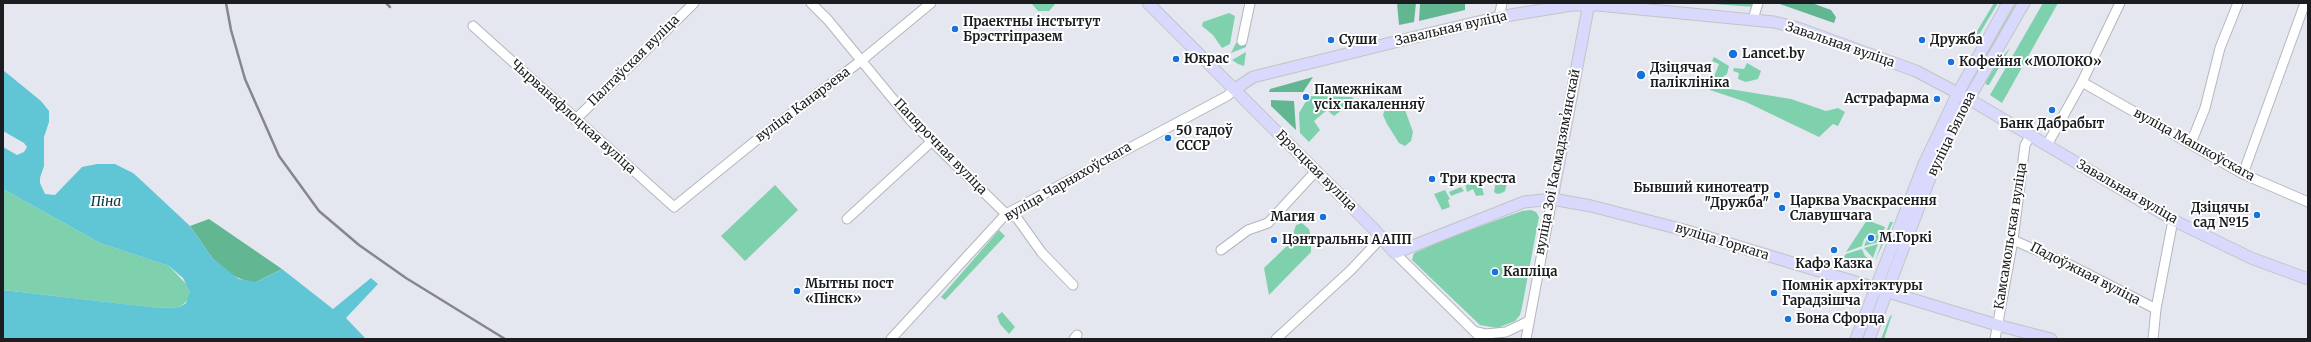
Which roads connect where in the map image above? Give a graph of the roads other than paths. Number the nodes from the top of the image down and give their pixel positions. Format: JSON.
{"nodes":[{"id":1,"x":694,"y":3,"type":"edge"},
{"id":2,"x":811,"y":3,"type":"edge"},
{"id":3,"x":931,"y":3,"type":"edge"},
{"id":4,"x":1148,"y":3,"type":"edge"},
{"id":5,"x":1250,"y":3,"type":"edge"},
{"id":6,"x":1502,"y":3,"type":"edge"},
{"id":7,"x":1758,"y":3,"type":"edge"},
{"id":8,"x":2008,"y":3,"type":"edge"},
{"id":9,"x":2024,"y":3,"type":"edge"},
{"id":10,"x":2120,"y":3,"type":"edge"},
{"id":11,"x":2238,"y":3,"type":"edge"},
{"id":12,"x":2305,"y":3,"type":"edge"},
{"id":13,"x":1589,"y":4,"type":"edge"},
{"id":14,"x":1499,"y":17,"type":"junction"},
{"id":15,"x":1753,"y":19,"type":"junction"},
{"id":16,"x":473,"y":26,"type":"dead end"},
{"id":17,"x":1242,"y":41,"type":"dead end"},
{"id":18,"x":862,"y":60,"type":"junction"},
{"id":19,"x":2082,"y":82,"type":"junction"},
{"id":20,"x":1235,"y":89,"type":"junction"},
{"id":21,"x":1958,"y":93,"type":"junction"},
{"id":22,"x":1969,"y":99,"type":"junction"},
{"id":23,"x":575,"y":120,"type":"junction"},
{"id":24,"x":2031,"y":135,"type":"junction"},
{"id":25,"x":931,"y":142,"type":"junction"},
{"id":26,"x":2191,"y":144,"type":"junction"},
{"id":27,"x":2047,"y":145,"type":"junction"},
{"id":28,"x":1316,"y":171,"type":"junction"},
{"id":29,"x":2243,"y":174,"type":"junction"},
{"id":30,"x":1552,"y":199,"type":"junction"},
{"id":31,"x":2308,"y":202,"type":"edge"},
{"id":32,"x":674,"y":207,"type":"joint"},
{"id":33,"x":1006,"y":214,"type":"junction"},
{"id":34,"x":847,"y":219,"type":"dead end"},
{"id":35,"x":2173,"y":220,"type":"junction"},
{"id":36,"x":1382,"y":237,"type":"junction"},
{"id":37,"x":2013,"y":240,"type":"junction"},
{"id":38,"x":1221,"y":250,"type":"dead end"},
{"id":39,"x":1396,"y":253,"type":"junction"},
{"id":40,"x":2308,"y":279,"type":"edge"},
{"id":41,"x":1073,"y":285,"type":"dead end"},
{"id":42,"x":1875,"y":288,"type":"junction"},
{"id":43,"x":1887,"y":292,"type":"junction"},
{"id":44,"x":2156,"y":309,"type":"junction"},
{"id":45,"x":1529,"y":321,"type":"junction"},
{"id":46,"x":1997,"y":325,"type":"junction"},
{"id":47,"x":1474,"y":331,"type":"junction"},
{"id":48,"x":891,"y":339,"type":"edge"},
{"id":49,"x":1276,"y":339,"type":"edge"},
{"id":50,"x":1482,"y":339,"type":"edge"},
{"id":51,"x":1526,"y":339,"type":"edge"},
{"id":52,"x":1856,"y":339,"type":"edge"},
{"id":53,"x":1869,"y":339,"type":"edge"},
{"id":54,"x":1995,"y":339,"type":"edge"},
{"id":55,"x":2051,"y":339,"type":"edge"},
{"id":56,"x":2153,"y":339,"type":"edge"}],
"edges":[{"from":1,"to":23,"type":"street","name":"Палтаўская вуліца"},
{"from":2,"to":18,"type":"street","name":"Папярочная вуліца"},
{"from":3,"to":18,"type":"street","name":"вуліца Канарэева"},
{"from":4,"to":20,"type":"main road","name":"Брэсцкая вуліца"},
{"from":5,"to":17,"type":"street"},
{"from":6,"to":14,"type":"street"},
{"from":7,"to":15,"type":"street"},
{"from":8,"to":21,"type":"main road","name":"вуліца Бялова"},
{"from":9,"to":22,"type":"main road","name":"вуліца Бялова"},
{"from":10,"to":19,"type":"street"},
{"from":11,"to":26,"type":"street"},
{"from":12,"to":29,"type":"street"},
{"from":13,"to":14,"type":"main road","name":"Завальная вуліца"},
{"from":13,"to":15,"type":"main road","name":"Завальная вуліца"},
{"from":13,"to":30,"type":"main road","name":"вуліца Зоі Касмадзямʼянскай"},
{"from":14,"to":20,"type":"main road","name":"Завальная вуліца"},
{"from":15,"to":21,"type":"main road","name":"Завальная вуліца"},
{"from":16,"to":23,"type":"street","name":"Чырванафлоцкая вуліца"},
{"from":18,"to":25,"type":"street","name":"Папярочная вуліца"},
{"from":18,"to":32,"type":"street","name":"вуліца Канарэева"},
{"from":19,"to":26,"type":"street","name":"вуліца Машкоўскага"},
{"from":19,"to":27,"type":"street"},
{"from":20,"to":28,"type":"main road","name":"Брэсцкая вуліца"},
{"from":20,"to":33,"type":"street","name":"вуліца Чарняхоўскага"},
{"from":21,"to":22,"type":"main road","name":"Завальная вуліца"},
{"from":21,"to":42,"type":"main road","name":"вуліца Бялова"},
{"from":22,"to":24,"type":"main road","name":"Завальная вуліца"},
{"from":22,"to":43,"type":"main road","name":"вуліца Бялова"},
{"from":23,"to":32,"type":"street","name":"Чырванафлоцкая вуліца"},
{"from":24,"to":27,"type":"main road","name":"Завальная вуліца"},
{"from":24,"to":37,"type":"street","name":"Камсамольская вуліца"},
{"from":25,"to":33,"type":"street","name":"Папярочная вуліца"},
{"from":25,"to":34,"type":"street"},
{"from":26,"to":29,"type":"street","name":"вуліца Машкоўскага"},
{"from":27,"to":35,"type":"main road","name":"Завальная вуліца"},
{"from":28,"to":36,"type":"main road","name":"Брэсцкая вуліца"},
{"from":28,"to":38,"type":"street"},
{"from":29,"to":31,"type":"street","name":"вуліца Машкоўскага"},
{"from":30,"to":39,"type":"main road","name":"вуліца Горкага"},
{"from":30,"to":42,"type":"main road","name":"вуліца Горкага"},
{"from":30,"to":45,"type":"street","name":"вуліца Зоі Касмадзямʼянскай"},
{"from":33,"to":41,"type":"street","name":"Папярочная вуліца"},
{"from":33,"to":48,"type":"street","name":"вуліца Чарняхоўскага"},
{"from":35,"to":40,"type":"main road","name":"Завальная вуліца"},
{"from":35,"to":44,"type":"street"},
{"from":36,"to":39,"type":"main road","name":"Брэсцкая вуліца"},
{"from":36,"to":49,"type":"street"},
{"from":37,"to":44,"type":"street","name":"Падоўжная вуліца"},
{"from":37,"to":46,"type":"street","name":"Камсамольская вуліца"},
{"from":39,"to":47,"type":"street","name":"Брэсцкая вуліца"},
{"from":42,"to":43,"type":"main road","name":"вуліца Горкага"},
{"from":42,"to":52,"type":"main road","name":"вуліца Бялова"},
{"from":43,"to":46,"type":"main road","name":"вуліца Горкага"},
{"from":43,"to":53,"type":"main road","name":"вуліца Бялова"},
{"from":44,"to":56,"type":"street"},
{"from":45,"to":47,"type":"street"},
{"from":45,"to":51,"type":"street","name":"вуліца Зоі Касмадзямʼянскай"},
{"from":46,"to":54,"type":"street","name":"Камсамольская вуліца"},
{"from":46,"to":55,"type":"main road","name":"вуліца Горкага"},
{"from":47,"to":50,"type":"street","name":"Брэсцкая вуліца"}]}
